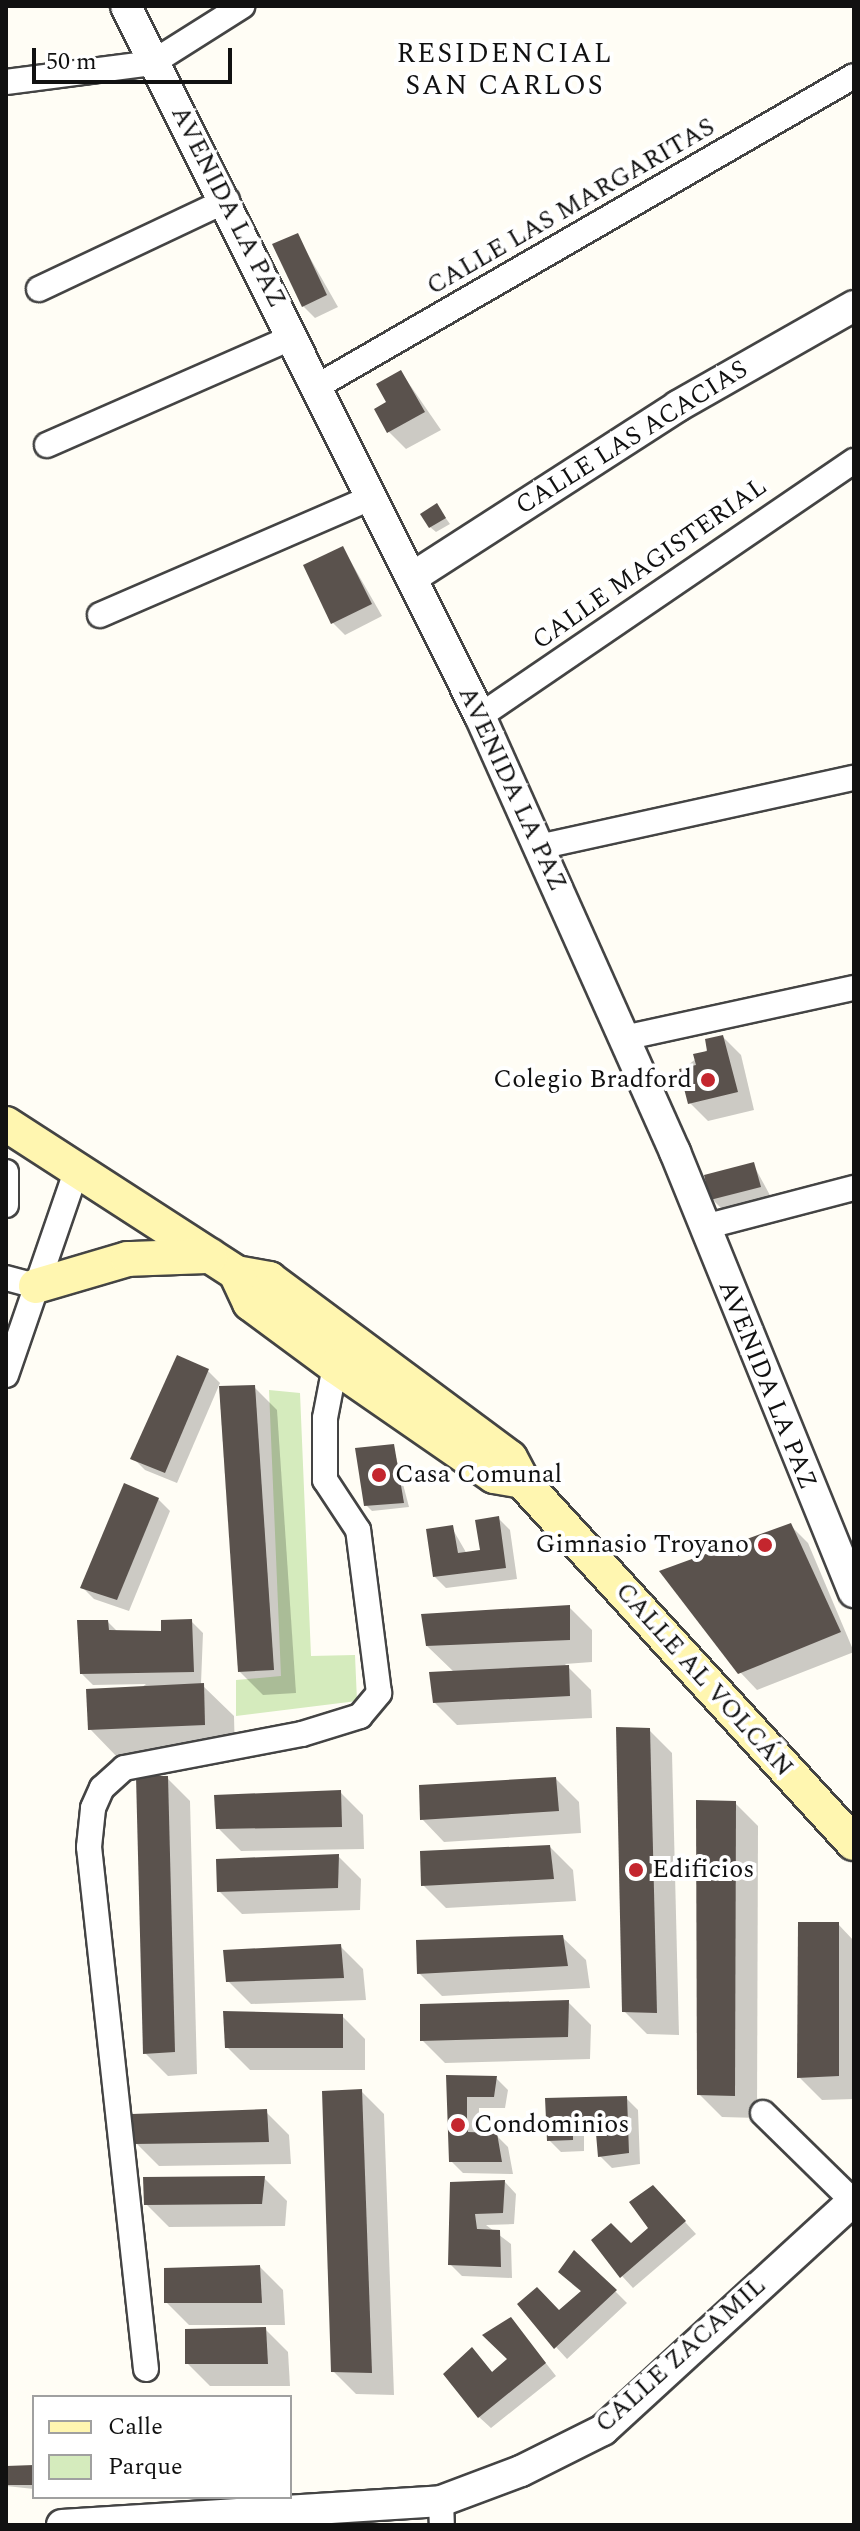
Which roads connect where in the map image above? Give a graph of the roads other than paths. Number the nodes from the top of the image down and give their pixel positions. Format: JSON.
{"nodes":[{"id":1,"x":126,"y":6,"type":"edge"},
{"id":2,"x":242,"y":6,"type":"edge"},
{"id":3,"x":152,"y":63,"type":"junction"},
{"id":4,"x":854,"y":76,"type":"edge"},
{"id":5,"x":6,"y":82,"type":"edge"},
{"id":6,"x":227,"y":200,"type":"junction"},
{"id":7,"x":39,"y":289,"type":"dead end"},
{"id":8,"x":854,"y":306,"type":"edge"},
{"id":9,"x":293,"y":337,"type":"junction"},
{"id":10,"x":316,"y":387,"type":"junction"},
{"id":11,"x":47,"y":445,"type":"dead end"},
{"id":12,"x":854,"y":461,"type":"edge"},
{"id":13,"x":368,"y":499,"type":"junction"},
{"id":14,"x":413,"y":577,"type":"junction"},
{"id":15,"x":100,"y":615,"type":"dead end"},
{"id":16,"x":480,"y":716,"type":"junction"},
{"id":17,"x":854,"y":778,"type":"edge"},
{"id":18,"x":539,"y":847,"type":"junction"},
{"id":19,"x":854,"y":988,"type":"edge"},
{"id":20,"x":624,"y":1038,"type":"junction"},
{"id":21,"x":6,"y":1124,"type":"edge"},
{"id":22,"x":6,"y":1172,"type":"edge"},
{"id":23,"x":75,"y":1175,"type":"junction"},
{"id":24,"x":854,"y":1188,"type":"edge"},
{"id":25,"x":6,"y":1205,"type":"edge"},
{"id":26,"x":704,"y":1227,"type":"junction"},
{"id":27,"x":223,"y":1264,"type":"junction"},
{"id":28,"x":21,"y":1282,"type":"edge"},
{"id":29,"x":335,"y":1366,"type":"junction"},
{"id":30,"x":6,"y":1375,"type":"edge"},
{"id":31,"x":522,"y":1481,"type":"junction"},
{"id":32,"x":854,"y":1592,"type":"edge"},
{"id":33,"x":854,"y":1843,"type":"edge"},
{"id":34,"x":763,"y":2113,"type":"dead end"},
{"id":35,"x":853,"y":2200,"type":"edge"},
{"id":36,"x":146,"y":2369,"type":"dead end"},
{"id":37,"x":441,"y":2513,"type":"edge"},
{"id":38,"x":62,"y":2525,"type":"edge"}],
"edges":[{"from":1,"to":3,"type":"street","name":"AVENIDA LA PAZ"},
{"from":2,"to":3,"type":"street"},
{"from":3,"to":5,"type":"street"},
{"from":3,"to":6,"type":"street","name":"AVENIDA LA PAZ"},
{"from":4,"to":10,"type":"street","name":"CALLE LAS MARGARITAS"},
{"from":6,"to":7,"type":"street"},
{"from":6,"to":9,"type":"street","name":"AVENIDA LA PAZ"},
{"from":8,"to":14,"type":"street","name":"CALLE LAS ACACIAS"},
{"from":9,"to":10,"type":"street","name":"AVENIDA LA PAZ"},
{"from":9,"to":11,"type":"street"},
{"from":10,"to":13,"type":"street","name":"AVENIDA LA PAZ"},
{"from":12,"to":16,"type":"street","name":"CALLE MAGISTERIAL"},
{"from":13,"to":14,"type":"street","name":"AVENIDA LA PAZ"},
{"from":13,"to":15,"type":"street"},
{"from":14,"to":16,"type":"street","name":"AVENIDA LA PAZ"},
{"from":16,"to":18,"type":"street","name":"AVENIDA LA PAZ"},
{"from":17,"to":18,"type":"street"},
{"from":18,"to":20,"type":"street","name":"AVENIDA LA PAZ"},
{"from":19,"to":20,"type":"street"},
{"from":20,"to":26,"type":"street","name":"AVENIDA LA PAZ"},
{"from":21,"to":23,"type":"main road","name":"CALLE AL VOLCÁN"},
{"from":22,"to":25,"type":"street"},
{"from":23,"to":27,"type":"main road","name":"CALLE AL VOLCÁN"},
{"from":23,"to":28,"type":"street"},
{"from":24,"to":26,"type":"street"},
{"from":26,"to":32,"type":"street","name":"AVENIDA LA PAZ"},
{"from":27,"to":28,"type":"main road"},
{"from":27,"to":29,"type":"main road","name":"CALLE AL VOLCÁN"},
{"from":27,"to":31,"type":"main road","name":"CALLE AL VOLCÁN"},
{"from":28,"to":30,"type":"street"},
{"from":29,"to":31,"type":"main road","name":"CALLE AL VOLCÁN"},
{"from":29,"to":36,"type":"street"},
{"from":31,"to":33,"type":"main road","name":"CALLE AL VOLCÁN"},
{"from":34,"to":35,"type":"street"},
{"from":35,"to":37,"type":"street","name":"CALLE ZACAMIL"},
{"from":37,"to":38,"type":"street","name":"CALLE ZACAMIL"}]}
